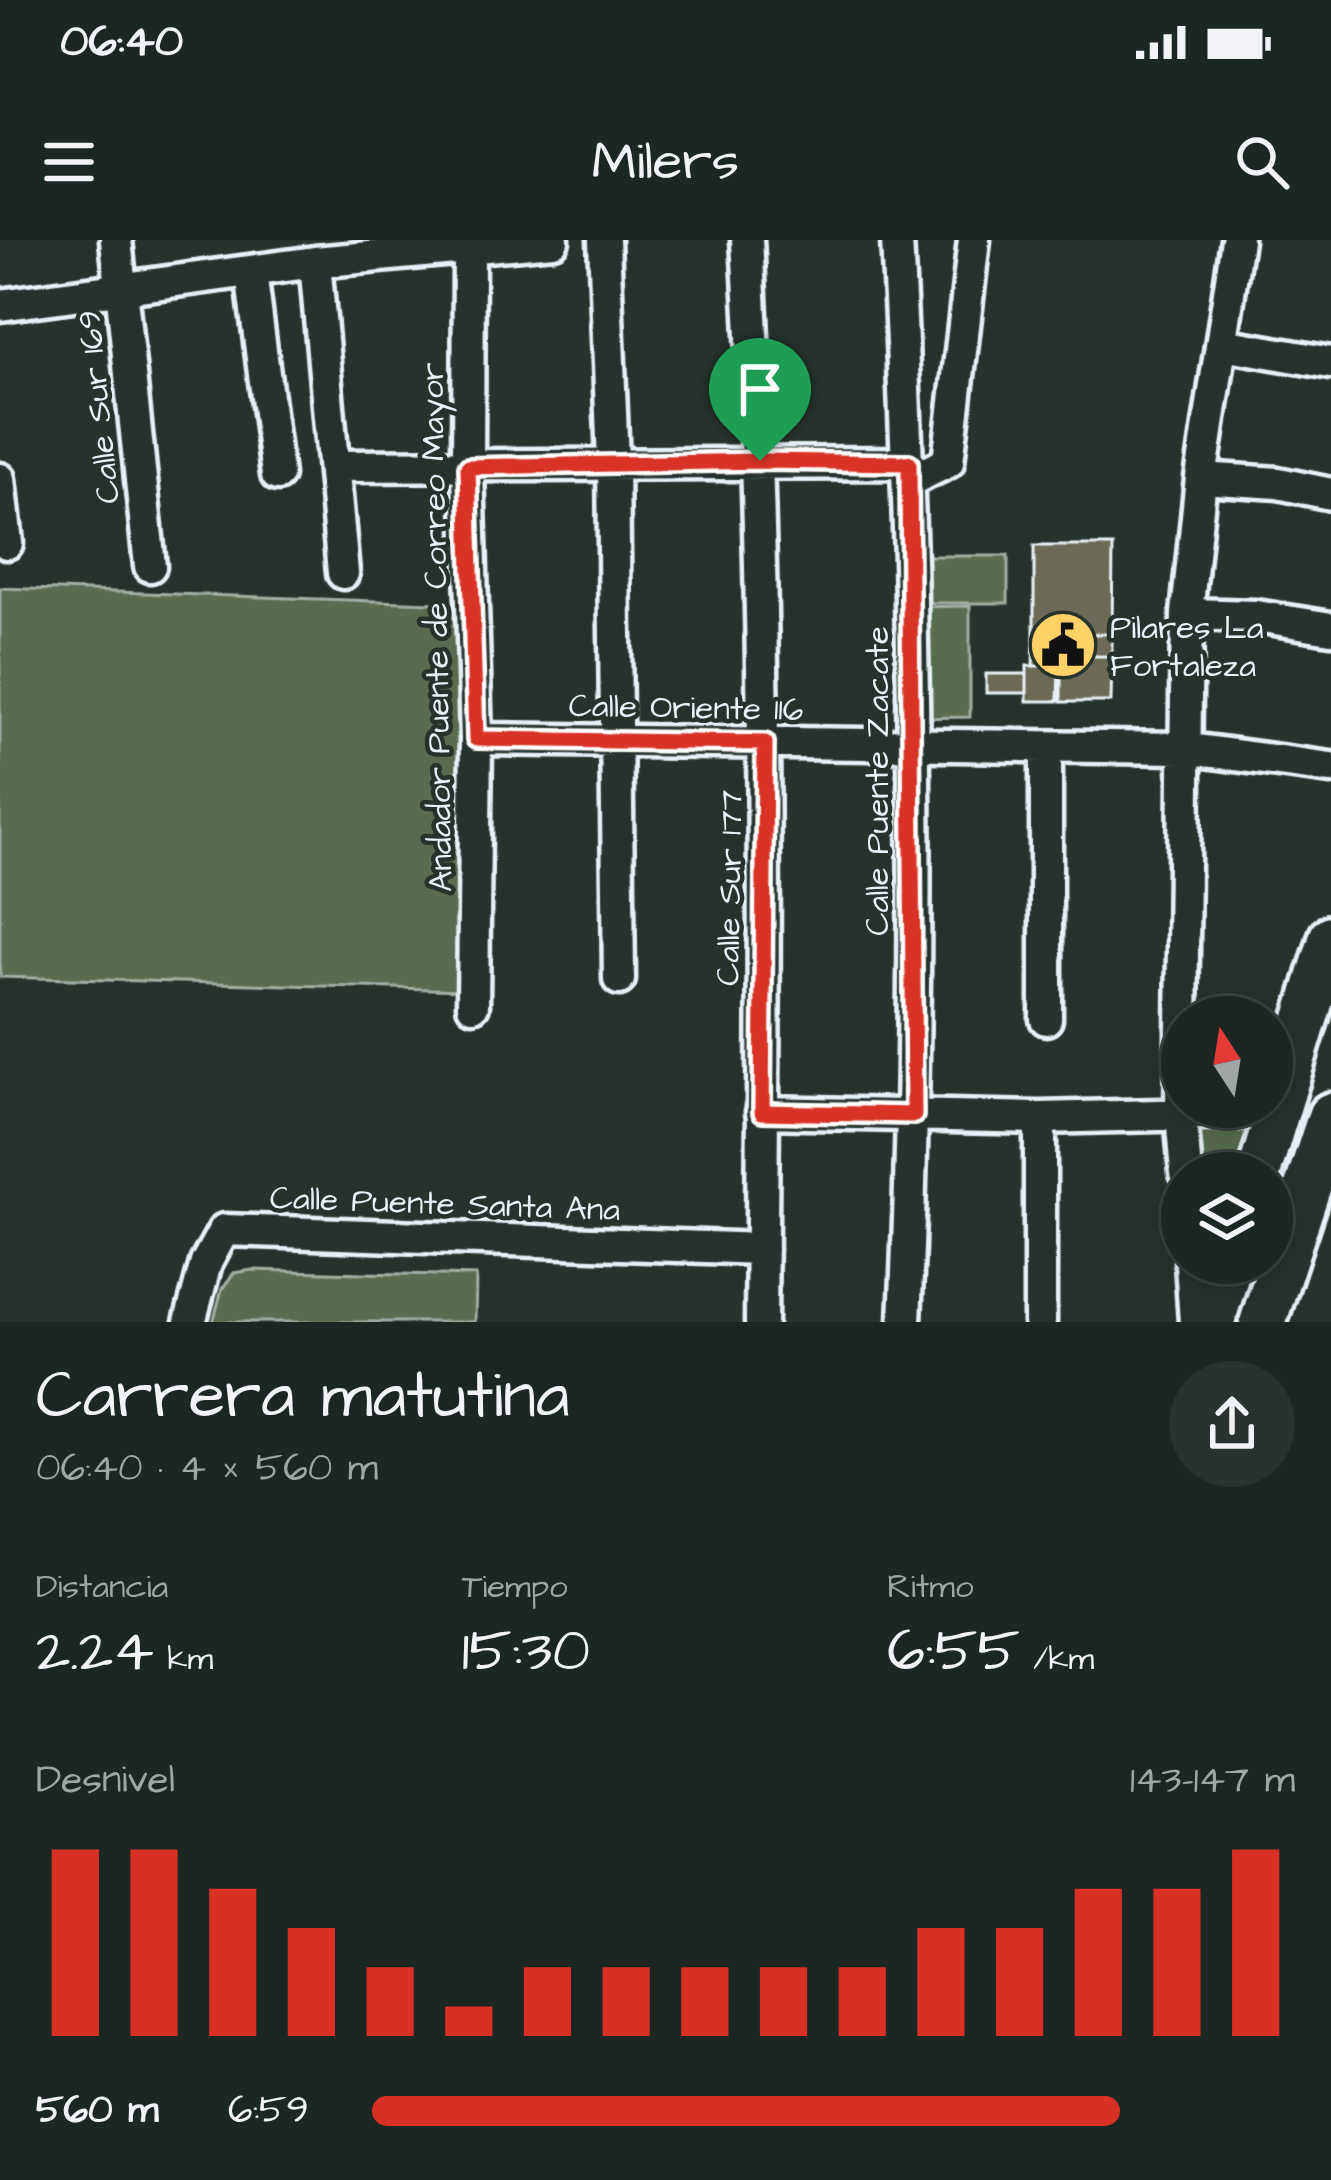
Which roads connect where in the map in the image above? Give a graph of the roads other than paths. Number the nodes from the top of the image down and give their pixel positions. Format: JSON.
{"nodes":[{"id":1,"x":116,"y":240,"type":"edge"},
{"id":2,"x":553,"y":240,"type":"edge"},
{"id":3,"x":604,"y":240,"type":"edge"},
{"id":4,"x":747,"y":240,"type":"edge"},
{"id":5,"x":897,"y":240,"type":"edge"},
{"id":6,"x":974,"y":240,"type":"edge"},
{"id":7,"x":1237,"y":240,"type":"edge"},
{"id":8,"x":412,"y":246,"type":"edge"},
{"id":9,"x":469,"y":248,"type":"junction"},
{"id":10,"x":263,"y":260,"type":"edge"},
{"id":11,"x":316,"y":262,"type":"junction"},
{"id":12,"x":120,"y":290,"type":"junction"},
{"id":13,"x":0,"y":305,"type":"edge"},
{"id":14,"x":1223,"y":344,"type":"junction"},
{"id":15,"x":1331,"y":362,"type":"edge"},
{"id":16,"x":760,"y":461,"type":"junction"},
{"id":17,"x":613,"y":462,"type":"junction"},
{"id":18,"x":335,"y":466,"type":"junction"},
{"id":19,"x":468,"y":467,"type":"junction"},
{"id":20,"x":909,"y":472,"type":"junction"},
{"id":21,"x":277,"y":475,"type":"dead end"},
{"id":22,"x":1201,"y":478,"type":"junction"},
{"id":23,"x":0,"y":479,"type":"edge"},
{"id":24,"x":1331,"y":494,"type":"edge"},
{"id":25,"x":7,"y":543,"type":"dead end"},
{"id":26,"x":150,"y":566,"type":"dead end"},
{"id":27,"x":343,"y":573,"type":"dead end"},
{"id":28,"x":1187,"y":614,"type":"junction"},
{"id":29,"x":1331,"y":628,"type":"edge"},
{"id":30,"x":476,"y":739,"type":"junction"},
{"id":31,"x":613,"y":741,"type":"junction"},
{"id":32,"x":765,"y":743,"type":"junction"},
{"id":33,"x":911,"y":745,"type":"junction"},
{"id":34,"x":1046,"y":747,"type":"junction"},
{"id":35,"x":1183,"y":748,"type":"junction"},
{"id":36,"x":1331,"y":768,"type":"edge"},
{"id":37,"x":1331,"y":937,"type":"edge"},
{"id":38,"x":619,"y":979,"type":"dead end"},
{"id":39,"x":1182,"y":996,"type":"edge"},
{"id":40,"x":473,"y":1005,"type":"dead end"},
{"id":41,"x":1046,"y":1019,"type":"dead end"},
{"id":42,"x":1293,"y":1065,"type":"edge"},
{"id":43,"x":762,"y":1112,"type":"junction"},
{"id":44,"x":914,"y":1115,"type":"junction"},
{"id":45,"x":1161,"y":1115,"type":"edge"},
{"id":46,"x":1331,"y":1116,"type":"edge"},
{"id":47,"x":1040,"y":1118,"type":"junction"},
{"id":48,"x":762,"y":1249,"type":"junction"},
{"id":49,"x":1192,"y":1284,"type":"edge"},
{"id":50,"x":1225,"y":1284,"type":"edge"},
{"id":51,"x":190,"y":1322,"type":"edge"},
{"id":52,"x":761,"y":1322,"type":"edge"},
{"id":53,"x":905,"y":1322,"type":"edge"},
{"id":54,"x":1040,"y":1322,"type":"edge"},
{"id":55,"x":1195,"y":1322,"type":"edge"},
{"id":56,"x":1213,"y":1322,"type":"edge"},
{"id":57,"x":1263,"y":1322,"type":"edge"}],
"edges":[{"from":1,"to":12,"type":"street","name":"Calle Sur 169"},
{"from":2,"to":9,"type":"street"},
{"from":3,"to":17,"type":"street"},
{"from":4,"to":16,"type":"street","name":"Calle Sur 177"},
{"from":5,"to":20,"type":"street","name":"Calle Puente Zacate"},
{"from":6,"to":20,"type":"street"},
{"from":7,"to":14,"type":"street"},
{"from":8,"to":9,"type":"street"},
{"from":8,"to":11,"type":"street"},
{"from":9,"to":19,"type":"street","name":"Andador Puente de Correo Mayor"},
{"from":10,"to":11,"type":"street"},
{"from":10,"to":12,"type":"street"},
{"from":10,"to":21,"type":"street"},
{"from":11,"to":18,"type":"street"},
{"from":12,"to":13,"type":"street"},
{"from":12,"to":26,"type":"street","name":"Calle Sur 169"},
{"from":14,"to":15,"type":"street"},
{"from":14,"to":22,"type":"street"},
{"from":16,"to":17,"type":"street"},
{"from":16,"to":20,"type":"street"},
{"from":16,"to":32,"type":"street","name":"Calle Sur 177"},
{"from":17,"to":19,"type":"street"},
{"from":17,"to":31,"type":"street"},
{"from":18,"to":19,"type":"street"},
{"from":18,"to":27,"type":"street"},
{"from":19,"to":30,"type":"street","name":"Andador Puente de Correo Mayor"},
{"from":20,"to":33,"type":"street","name":"Calle Puente Zacate"},
{"from":22,"to":24,"type":"street"},
{"from":22,"to":28,"type":"street"},
{"from":23,"to":25,"type":"street"},
{"from":28,"to":29,"type":"street"},
{"from":28,"to":35,"type":"street"},
{"from":30,"to":31,"type":"street","name":"Calle Oriente 116"},
{"from":30,"to":40,"type":"street","name":"Andador Puente de Correo Mayor"},
{"from":31,"to":32,"type":"street","name":"Calle Oriente 116"},
{"from":31,"to":38,"type":"street"},
{"from":32,"to":33,"type":"street","name":"Calle Oriente 116"},
{"from":32,"to":43,"type":"street","name":"Calle Sur 177"},
{"from":33,"to":34,"type":"street","name":"Calle Oriente 116"},
{"from":33,"to":44,"type":"street","name":"Calle Puente Zacate"},
{"from":34,"to":35,"type":"street","name":"Calle Oriente 116"},
{"from":34,"to":41,"type":"street"},
{"from":35,"to":36,"type":"street","name":"Calle Oriente 116"},
{"from":35,"to":39,"type":"street"},
{"from":37,"to":42,"type":"street"},
{"from":43,"to":44,"type":"street"},
{"from":43,"to":48,"type":"street","name":"Calle Sur 177"},
{"from":44,"to":47,"type":"street"},
{"from":44,"to":53,"type":"street","name":"Calle Puente Zacate"},
{"from":45,"to":47,"type":"street"},
{"from":46,"to":57,"type":"main road"},
{"from":47,"to":54,"type":"street"},
{"from":48,"to":51,"type":"street","name":"Calle Puente Santa Ana"},
{"from":48,"to":52,"type":"street","name":"Calle Sur 177"},
{"from":49,"to":55,"type":"street"},
{"from":50,"to":56,"type":"street"}]}
